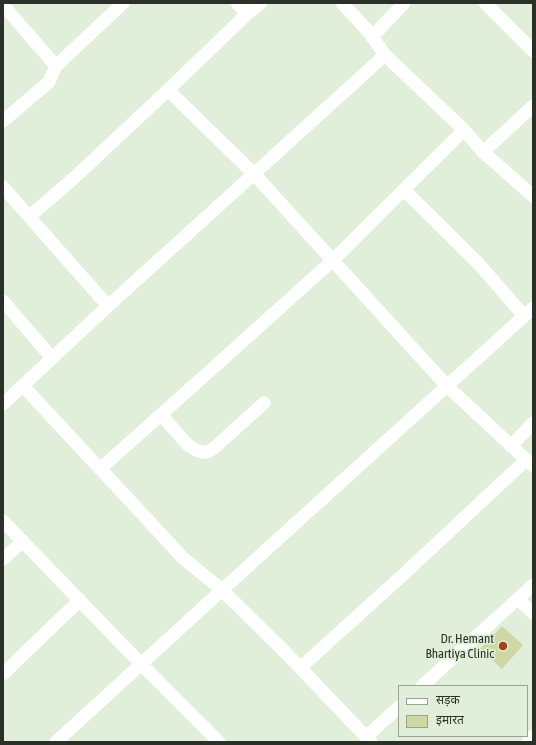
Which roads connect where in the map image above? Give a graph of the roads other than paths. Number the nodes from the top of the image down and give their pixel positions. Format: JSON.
{"nodes":[{"id":1,"x":123,"y":3,"type":"edge"},
{"id":2,"x":237,"y":3,"type":"edge"},
{"id":3,"x":261,"y":3,"type":"edge"},
{"id":4,"x":342,"y":3,"type":"edge"},
{"id":5,"x":404,"y":3,"type":"edge"},
{"id":6,"x":485,"y":3,"type":"edge"},
{"id":7,"x":3,"y":5,"type":"edge"},
{"id":8,"x":247,"y":14,"type":"junction"},
{"id":9,"x":372,"y":37,"type":"junction"},
{"id":10,"x":533,"y":50,"type":"edge"},
{"id":11,"x":385,"y":55,"type":"junction"},
{"id":12,"x":56,"y":66,"type":"junction"},
{"id":13,"x":168,"y":90,"type":"junction"},
{"id":14,"x":533,"y":106,"type":"edge"},
{"id":15,"x":3,"y":121,"type":"edge"},
{"id":16,"x":464,"y":130,"type":"junction"},
{"id":17,"x":483,"y":152,"type":"junction"},
{"id":18,"x":254,"y":174,"type":"junction"},
{"id":19,"x":3,"y":187,"type":"edge"},
{"id":20,"x":404,"y":190,"type":"junction"},
{"id":21,"x":533,"y":196,"type":"edge"},
{"id":22,"x":29,"y":217,"type":"junction"},
{"id":23,"x":332,"y":261,"type":"junction"},
{"id":24,"x":3,"y":301,"type":"edge"},
{"id":25,"x":108,"y":306,"type":"junction"},
{"id":26,"x":528,"y":312,"type":"edge"},
{"id":27,"x":52,"y":358,"type":"junction"},
{"id":28,"x":23,"y":386,"type":"junction"},
{"id":29,"x":447,"y":386,"type":"junction"},
{"id":30,"x":264,"y":403,"type":"dead end"},
{"id":31,"x":3,"y":404,"type":"edge"},
{"id":32,"x":160,"y":415,"type":"junction"},
{"id":33,"x":533,"y":423,"type":"edge"},
{"id":34,"x":511,"y":446,"type":"junction"},
{"id":35,"x":530,"y":463,"type":"edge"},
{"id":36,"x":100,"y":469,"type":"junction"},
{"id":37,"x":3,"y":520,"type":"edge"},
{"id":38,"x":23,"y":541,"type":"junction"},
{"id":39,"x":3,"y":559,"type":"edge"},
{"id":40,"x":533,"y":585,"type":"edge"},
{"id":41,"x":222,"y":590,"type":"junction"},
{"id":42,"x":518,"y":599,"type":"junction"},
{"id":43,"x":80,"y":600,"type":"junction"},
{"id":44,"x":533,"y":613,"type":"edge"},
{"id":45,"x":141,"y":664,"type":"junction"},
{"id":46,"x":300,"y":668,"type":"junction"},
{"id":47,"x":3,"y":674,"type":"edge"},
{"id":48,"x":423,"y":685,"type":"edge"},
{"id":49,"x":398,"y":708,"type":"edge"},
{"id":50,"x":533,"y":736,"type":"edge"},
{"id":51,"x":369,"y":739,"type":"edge"},
{"id":52,"x":56,"y":742,"type":"edge"},
{"id":53,"x":219,"y":742,"type":"edge"},
{"id":54,"x":528,"y":742,"type":"edge"}],
"edges":[{"from":1,"to":12,"type":"street"},
{"from":2,"to":8,"type":"street"},
{"from":3,"to":8,"type":"street"},
{"from":4,"to":9,"type":"street"},
{"from":5,"to":9,"type":"street"},
{"from":6,"to":10,"type":"street"},
{"from":7,"to":12,"type":"street"},
{"from":8,"to":13,"type":"street"},
{"from":9,"to":11,"type":"street"},
{"from":11,"to":16,"type":"street"},
{"from":11,"to":18,"type":"street"},
{"from":12,"to":15,"type":"street"},
{"from":13,"to":18,"type":"street"},
{"from":13,"to":22,"type":"street"},
{"from":14,"to":17,"type":"street"},
{"from":16,"to":17,"type":"street"},
{"from":16,"to":20,"type":"street"},
{"from":17,"to":21,"type":"street"},
{"from":18,"to":23,"type":"street"},
{"from":18,"to":25,"type":"street"},
{"from":19,"to":22,"type":"street"},
{"from":20,"to":23,"type":"street"},
{"from":20,"to":26,"type":"street"},
{"from":22,"to":25,"type":"street"},
{"from":23,"to":29,"type":"street"},
{"from":23,"to":32,"type":"street"},
{"from":24,"to":27,"type":"street"},
{"from":25,"to":27,"type":"street"},
{"from":26,"to":29,"type":"street"},
{"from":27,"to":28,"type":"street"},
{"from":28,"to":31,"type":"street"},
{"from":28,"to":36,"type":"street"},
{"from":29,"to":34,"type":"street"},
{"from":29,"to":41,"type":"street"},
{"from":30,"to":32,"type":"street"},
{"from":32,"to":36,"type":"street"},
{"from":33,"to":34,"type":"street"},
{"from":34,"to":35,"type":"street"},
{"from":35,"to":46,"type":"street"},
{"from":36,"to":41,"type":"street"},
{"from":37,"to":38,"type":"street"},
{"from":38,"to":39,"type":"street"},
{"from":38,"to":43,"type":"street"},
{"from":40,"to":42,"type":"street"},
{"from":41,"to":45,"type":"street"},
{"from":41,"to":46,"type":"street"},
{"from":42,"to":44,"type":"street"},
{"from":42,"to":48,"type":"street"},
{"from":43,"to":45,"type":"street"},
{"from":43,"to":47,"type":"street"},
{"from":45,"to":52,"type":"street"},
{"from":45,"to":53,"type":"street"},
{"from":46,"to":51,"type":"street"},
{"from":49,"to":51,"type":"street"},
{"from":50,"to":54,"type":"street"}]}
